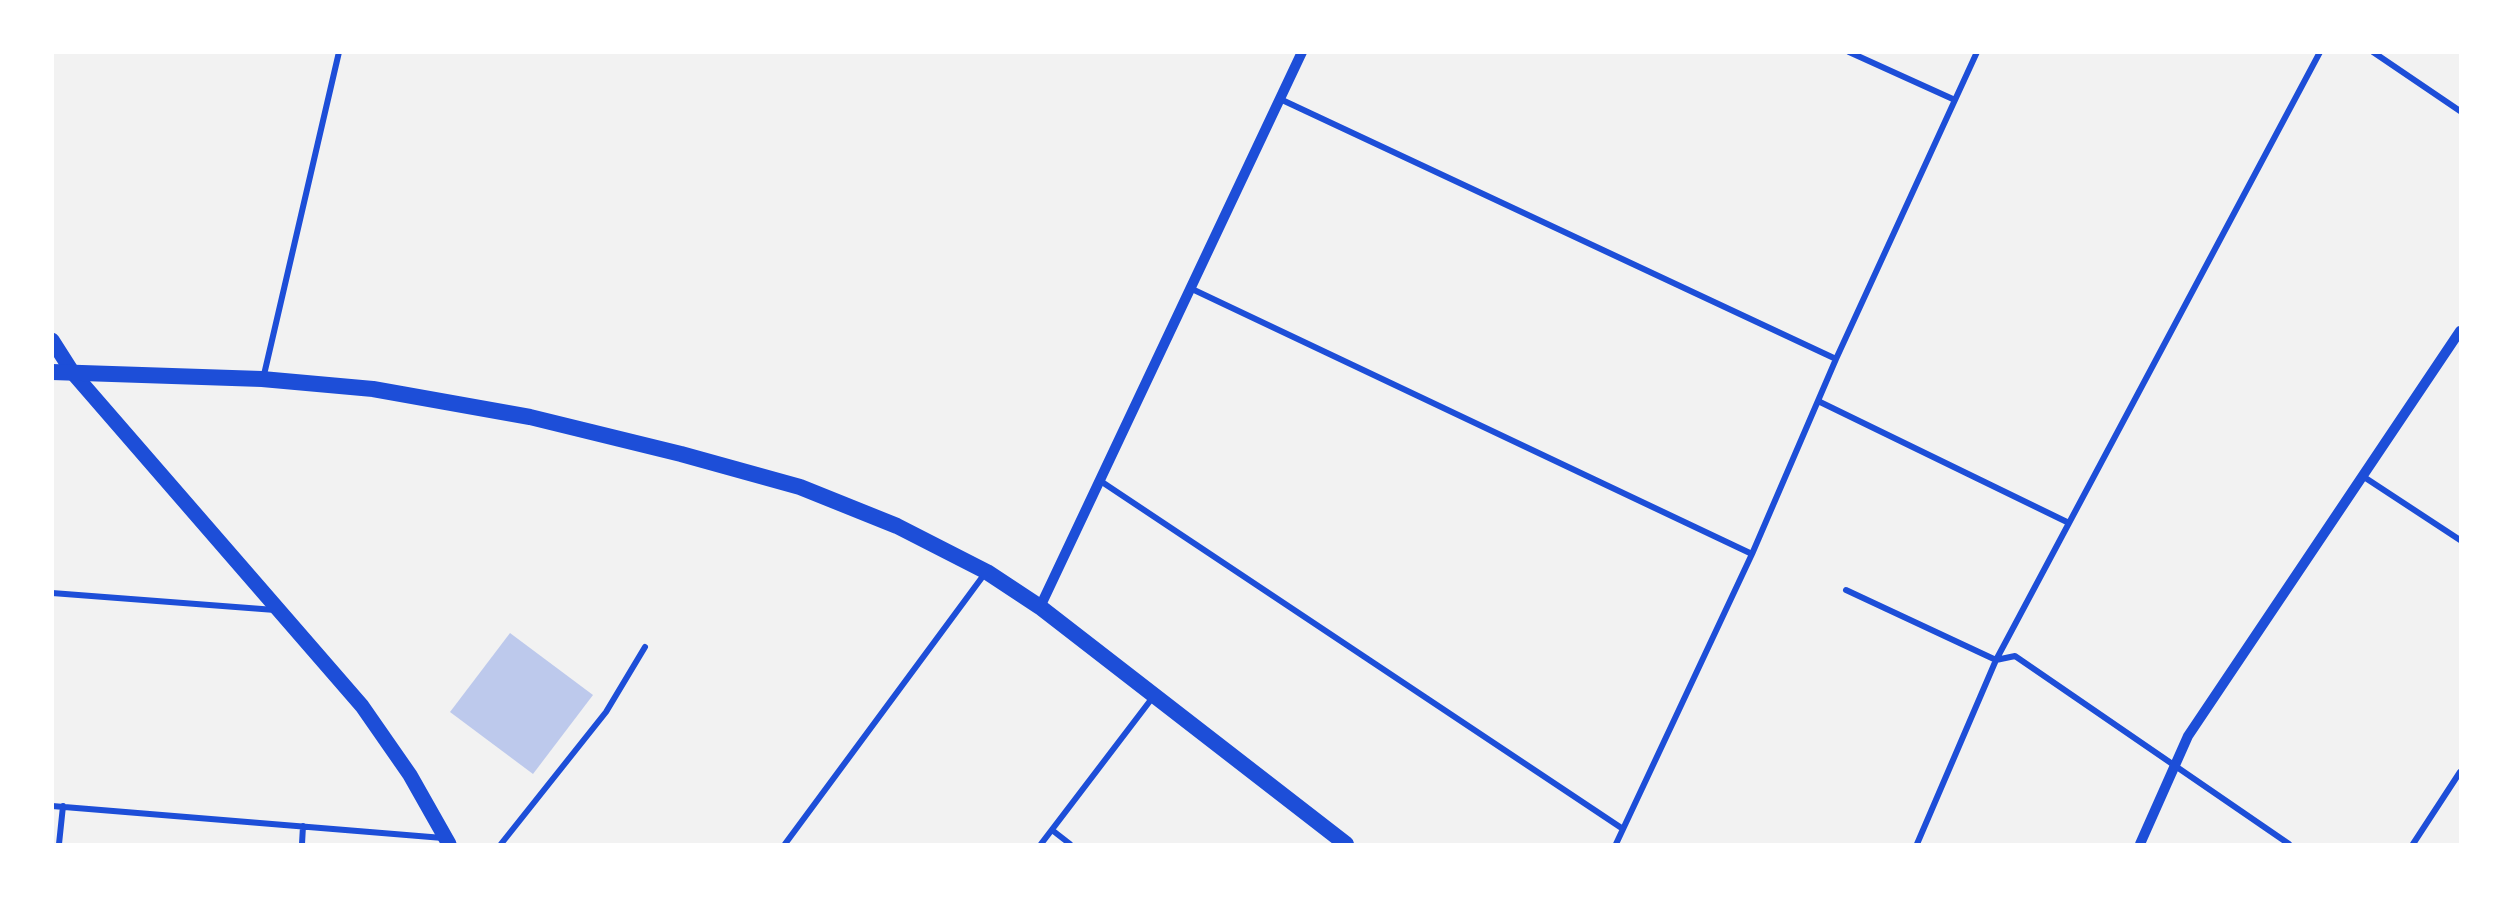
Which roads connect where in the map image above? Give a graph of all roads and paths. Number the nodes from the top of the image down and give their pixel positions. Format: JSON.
{"nodes":[{"id":1,"x":339,"y":52,"type":"edge"},
{"id":2,"x":1302,"y":52,"type":"edge"},
{"id":3,"x":1849,"y":52,"type":"edge"},
{"id":4,"x":1977,"y":52,"type":"edge"},
{"id":5,"x":2320,"y":52,"type":"edge"},
{"id":6,"x":2373,"y":52,"type":"edge"},
{"id":7,"x":1280,"y":99,"type":"junction"},
{"id":8,"x":1955,"y":100,"type":"junction"},
{"id":9,"x":2460,"y":111,"type":"edge"},
{"id":10,"x":1192,"y":289,"type":"junction"},
{"id":11,"x":2460,"y":330,"type":"edge"},
{"id":12,"x":52,"y":340,"type":"edge"},
{"id":13,"x":1836,"y":358,"type":"junction"},
{"id":14,"x":52,"y":372,"type":"edge"},
{"id":15,"x":73,"y":373,"type":"junction"},
{"id":16,"x":262,"y":380,"type":"junction"},
{"id":17,"x":1818,"y":401,"type":"junction"},
{"id":18,"x":2364,"y":477,"type":"junction"},
{"id":19,"x":1098,"y":479,"type":"junction"},
{"id":20,"x":2069,"y":523,"type":"junction"},
{"id":21,"x":2460,"y":540,"type":"edge"},
{"id":22,"x":1752,"y":554,"type":"junction"},
{"id":23,"x":987,"y":572,"type":"junction"},
{"id":24,"x":1846,"y":590,"type":"dead end"},
{"id":25,"x":52,"y":593,"type":"edge"},
{"id":26,"x":1040,"y":607,"type":"junction"},
{"id":27,"x":278,"y":610,"type":"junction"},
{"id":28,"x":645,"y":647,"type":"dead end"},
{"id":29,"x":1996,"y":660,"type":"junction"},
{"id":30,"x":1155,"y":694,"type":"junction"},
{"id":31,"x":2174,"y":764,"type":"junction"},
{"id":32,"x":2460,"y":772,"type":"edge"},
{"id":33,"x":52,"y":806,"type":"edge"},
{"id":34,"x":63,"y":806,"type":"junction"},
{"id":35,"x":303,"y":826,"type":"junction"},
{"id":36,"x":1623,"y":829,"type":"junction"},
{"id":37,"x":1052,"y":830,"type":"junction"},
{"id":38,"x":448,"y":842,"type":"edge"},
{"id":39,"x":59,"y":844,"type":"edge"},
{"id":40,"x":302,"y":844,"type":"edge"},
{"id":41,"x":501,"y":844,"type":"edge"},
{"id":42,"x":785,"y":844,"type":"edge"},
{"id":43,"x":1041,"y":844,"type":"edge"},
{"id":44,"x":1070,"y":844,"type":"edge"},
{"id":45,"x":1346,"y":844,"type":"edge"},
{"id":46,"x":1616,"y":844,"type":"edge"},
{"id":47,"x":1917,"y":844,"type":"edge"},
{"id":48,"x":2140,"y":844,"type":"edge"},
{"id":49,"x":2289,"y":844,"type":"edge"},
{"id":50,"x":2413,"y":844,"type":"edge"}],
"edges":[{"from":1,"to":16,"type":"street"},
{"from":2,"to":7,"type":"street"},
{"from":3,"to":8,"type":"street"},
{"from":4,"to":8,"type":"street"},
{"from":5,"to":20,"type":"street"},
{"from":6,"to":9,"type":"street"},
{"from":7,"to":10,"type":"street"},
{"from":7,"to":13,"type":"street"},
{"from":8,"to":13,"type":"street"},
{"from":10,"to":19,"type":"street"},
{"from":10,"to":22,"type":"street"},
{"from":11,"to":18,"type":"street"},
{"from":12,"to":15,"type":"main road"},
{"from":13,"to":17,"type":"street"},
{"from":14,"to":15,"type":"highway"},
{"from":15,"to":16,"type":"highway"},
{"from":15,"to":27,"type":"main road"},
{"from":16,"to":23,"type":"highway"},
{"from":17,"to":20,"type":"street"},
{"from":17,"to":22,"type":"street"},
{"from":18,"to":21,"type":"street"},
{"from":18,"to":31,"type":"street"},
{"from":19,"to":26,"type":"street"},
{"from":19,"to":36,"type":"street"},
{"from":20,"to":29,"type":"street"},
{"from":22,"to":36,"type":"street"},
{"from":23,"to":26,"type":"highway"},
{"from":23,"to":42,"type":"street"},
{"from":24,"to":29,"type":"street"},
{"from":25,"to":27,"type":"street"},
{"from":26,"to":30,"type":"highway"},
{"from":27,"to":38,"type":"main road"},
{"from":28,"to":41,"type":"street"},
{"from":29,"to":31,"type":"street"},
{"from":29,"to":47,"type":"street"},
{"from":30,"to":37,"type":"street"},
{"from":30,"to":45,"type":"highway"},
{"from":31,"to":48,"type":"street"},
{"from":31,"to":49,"type":"street"},
{"from":32,"to":50,"type":"street"},
{"from":33,"to":34,"type":"street"},
{"from":34,"to":35,"type":"street"},
{"from":34,"to":39,"type":"street"},
{"from":35,"to":38,"type":"street"},
{"from":35,"to":40,"type":"street"},
{"from":36,"to":46,"type":"street"},
{"from":37,"to":43,"type":"street"},
{"from":37,"to":44,"type":"street"}]}
